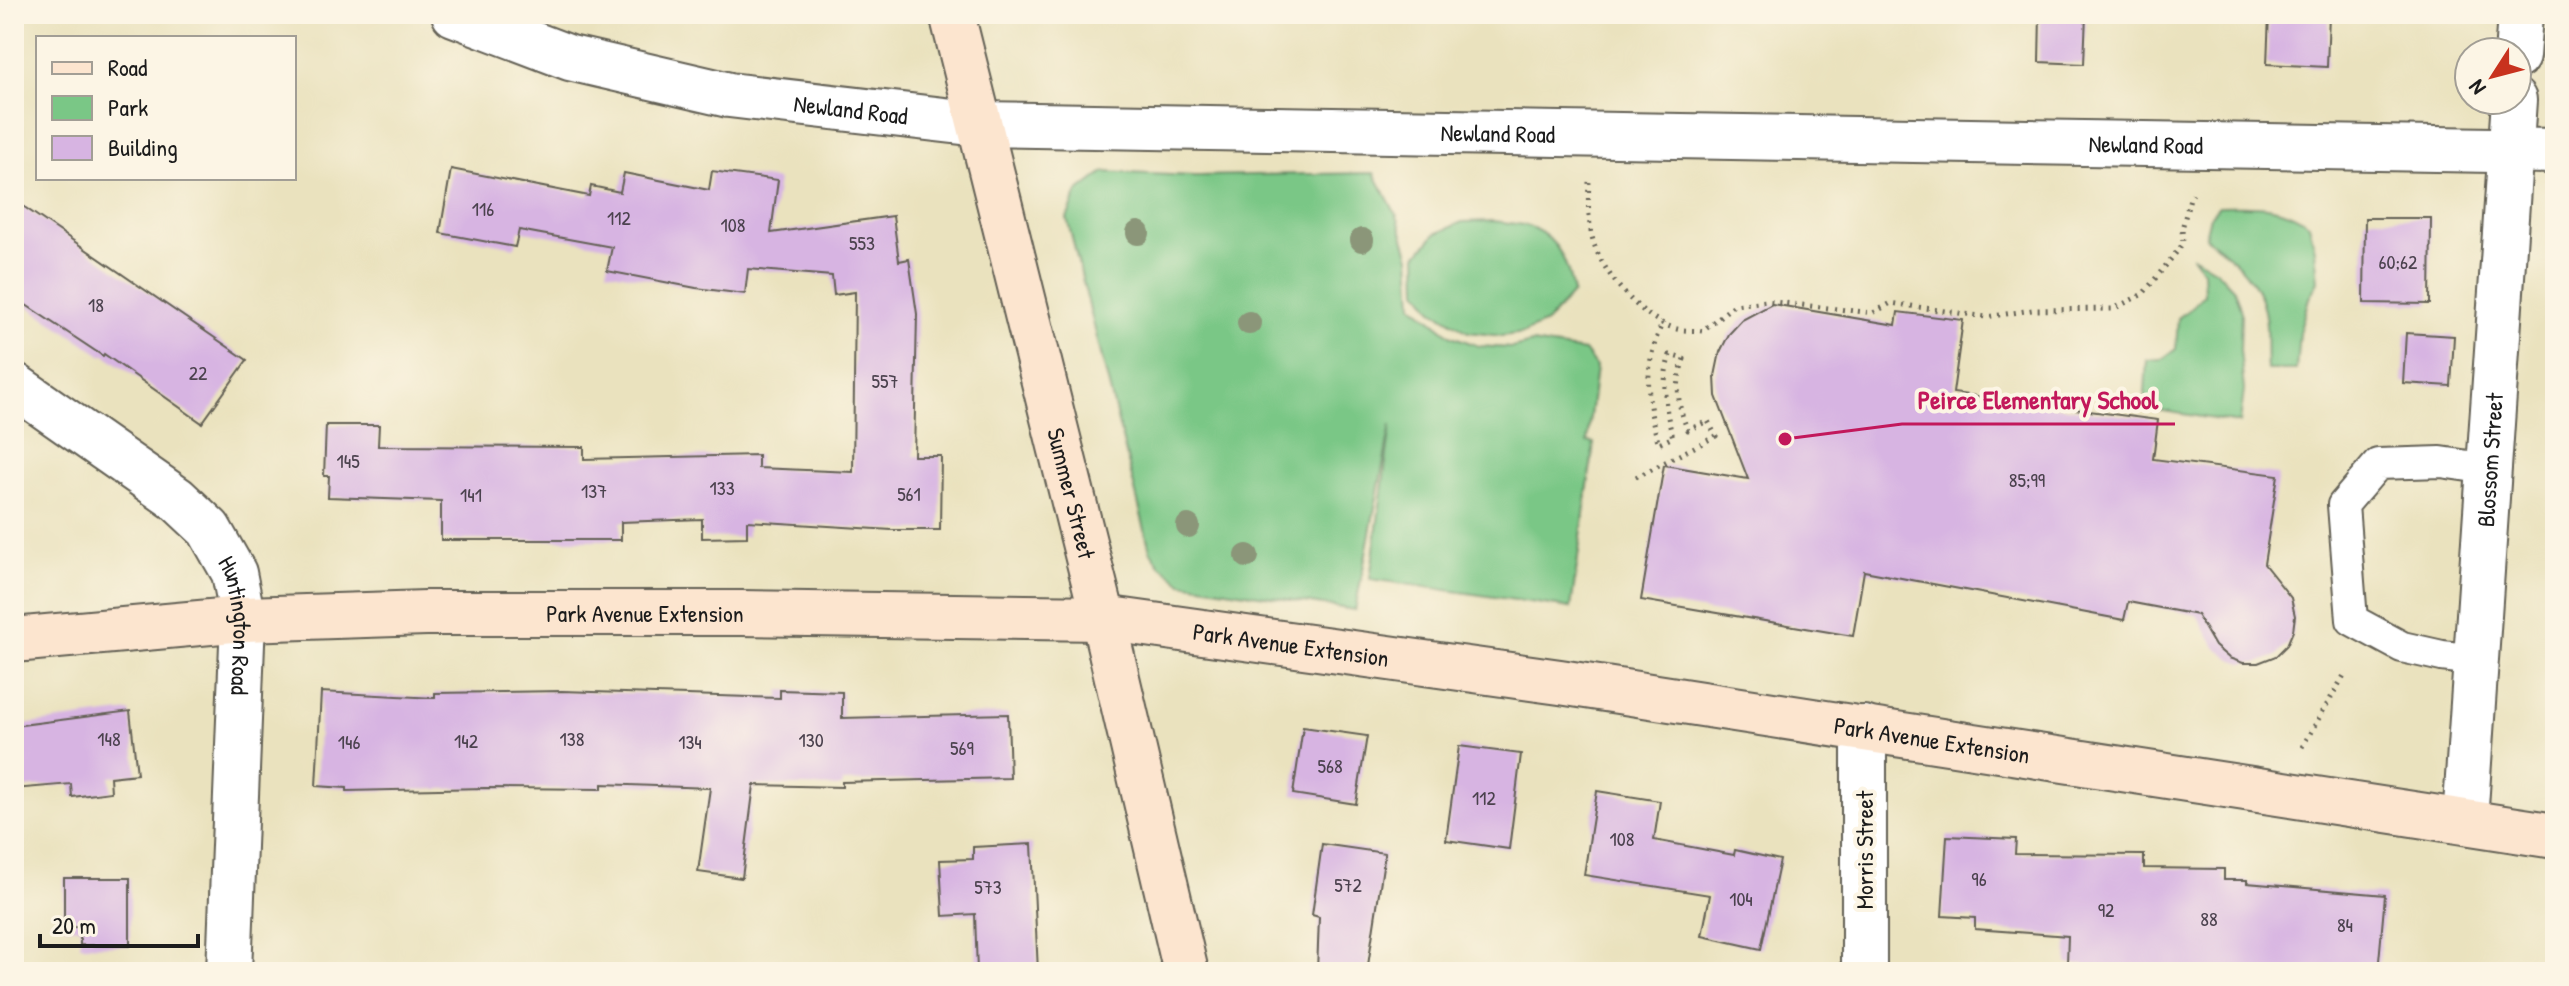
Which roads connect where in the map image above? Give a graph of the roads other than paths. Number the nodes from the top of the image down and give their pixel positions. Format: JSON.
{"nodes":[{"id":1,"x":454,"y":14,"type":"edge"},
{"id":2,"x":952,"y":14,"type":"edge"},
{"id":3,"x":2520,"y":14,"type":"edge"},
{"id":4,"x":2518,"y":36,"type":"edge"},
{"id":5,"x":2512,"y":116,"type":"edge"},
{"id":6,"x":979,"y":124,"type":"junction"},
{"id":7,"x":2509,"y":150,"type":"junction"},
{"id":8,"x":2555,"y":151,"type":"edge"},
{"id":9,"x":14,"y":385,"type":"edge"},
{"id":10,"x":2489,"y":469,"type":"junction"},
{"id":11,"x":1103,"y":618,"type":"junction"},
{"id":12,"x":243,"y":619,"type":"junction"},
{"id":13,"x":14,"y":640,"type":"edge"},
{"id":14,"x":2476,"y":660,"type":"junction"},
{"id":15,"x":1864,"y":728,"type":"junction"},
{"id":16,"x":2465,"y":821,"type":"junction"},
{"id":17,"x":2555,"y":836,"type":"edge"},
{"id":18,"x":229,"y":972,"type":"edge"},
{"id":19,"x":1186,"y":972,"type":"edge"},
{"id":20,"x":1864,"y":972,"type":"edge"}],
"edges":[{"from":1,"to":6,"type":"street","name":"Newland Road"},
{"from":2,"to":6,"type":"main road","name":"Summer Street"},
{"from":3,"to":4,"type":"street"},
{"from":5,"to":7,"type":"street","name":"Blossom Street"},
{"from":6,"to":7,"type":"street","name":"Newland Road"},
{"from":6,"to":11,"type":"main road","name":"Summer Street"},
{"from":7,"to":8,"type":"street","name":"Newland Road"},
{"from":7,"to":10,"type":"street","name":"Blossom Street"},
{"from":9,"to":12,"type":"street","name":"Huntington Road"},
{"from":10,"to":14,"type":"street","name":"Blossom Street"},
{"from":10,"to":14,"type":"lane"},
{"from":11,"to":12,"type":"main road","name":"Park Avenue Extension"},
{"from":11,"to":15,"type":"main road","name":"Park Avenue Extension"},
{"from":11,"to":19,"type":"main road","name":"Summer Street"},
{"from":12,"to":13,"type":"main road","name":"Park Avenue Extension"},
{"from":12,"to":18,"type":"street","name":"Huntington Road"},
{"from":14,"to":16,"type":"street","name":"Blossom Street"},
{"from":15,"to":16,"type":"main road","name":"Park Avenue Extension"},
{"from":15,"to":20,"type":"street","name":"Morris Street"},
{"from":16,"to":17,"type":"main road","name":"Park Avenue Extension"}]}
